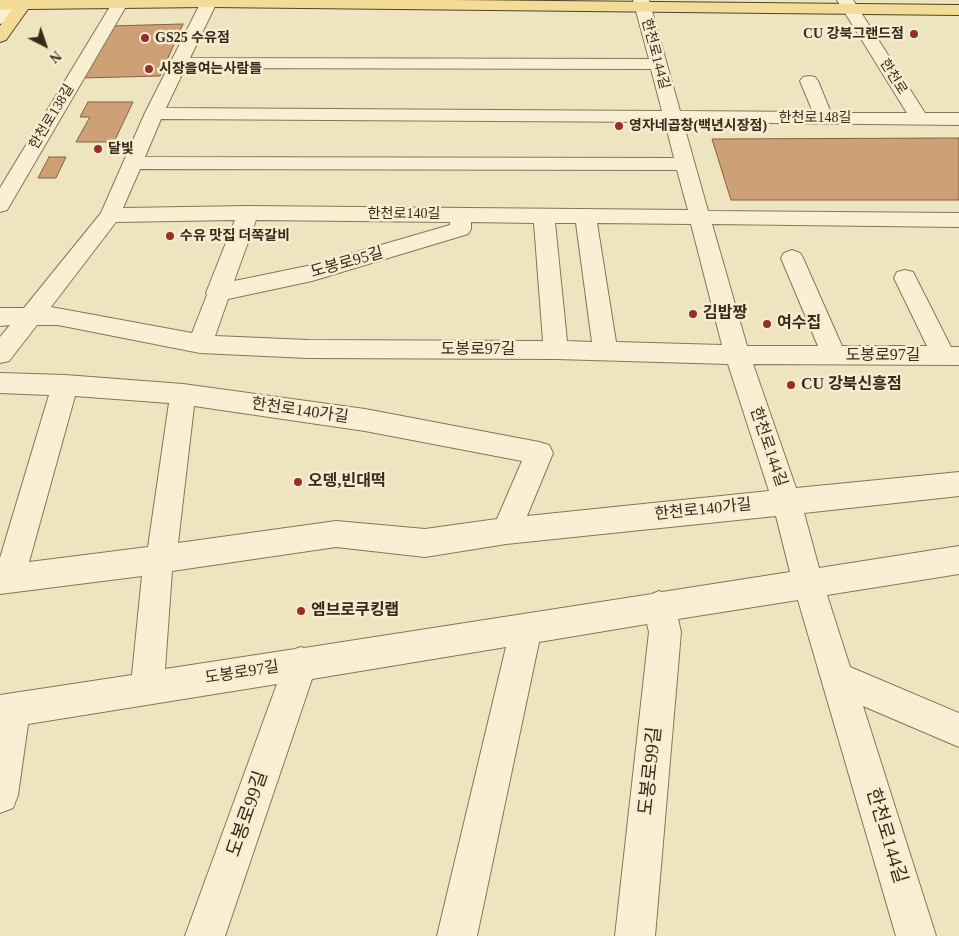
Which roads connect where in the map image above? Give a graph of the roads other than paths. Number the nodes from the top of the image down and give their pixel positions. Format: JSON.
{"nodes":[{"id":1,"x":209,"y":1,"type":"edge"},
{"id":2,"x":120,"y":3,"type":"junction"},
{"id":3,"x":641,"y":3,"type":"edge"},
{"id":4,"x":848,"y":4,"type":"edge"},
{"id":5,"x":10,"y":5,"type":"edge"},
{"id":6,"x":959,"y":10,"type":"edge"},
{"id":7,"x":0,"y":37,"type":"edge"},
{"id":8,"x":178,"y":63,"type":"junction"},
{"id":9,"x":657,"y":64,"type":"junction"},
{"id":10,"x":809,"y":81,"type":"dead end"},
{"id":11,"x":154,"y":112,"type":"junction"},
{"id":12,"x":671,"y":117,"type":"junction"},
{"id":13,"x":824,"y":118,"type":"junction"},
{"id":14,"x":920,"y":119,"type":"junction"},
{"id":15,"x":959,"y":119,"type":"edge"},
{"id":16,"x":133,"y":163,"type":"junction"},
{"id":17,"x":684,"y":164,"type":"junction"},
{"id":18,"x":0,"y":205,"type":"edge"},
{"id":19,"x":248,"y":213,"type":"junction"},
{"id":20,"x":461,"y":214,"type":"junction"},
{"id":21,"x":110,"y":215,"type":"junction"},
{"id":22,"x":544,"y":216,"type":"junction"},
{"id":23,"x":586,"y":217,"type":"junction"},
{"id":24,"x":698,"y":218,"type":"junction"},
{"id":25,"x":959,"y":220,"type":"edge"},
{"id":26,"x":792,"y":258,"type":"dead end"},
{"id":27,"x":905,"y":278,"type":"dead end"},
{"id":28,"x":218,"y":293,"type":"junction"},
{"id":29,"x":0,"y":317,"type":"edge"},
{"id":30,"x":31,"y":317,"type":"junction"},
{"id":31,"x":200,"y":344,"type":"junction"},
{"id":32,"x":556,"y":350,"type":"junction"},
{"id":33,"x":605,"y":351,"type":"junction"},
{"id":34,"x":0,"y":354,"type":"edge"},
{"id":35,"x":737,"y":355,"type":"junction"},
{"id":36,"x":834,"y":355,"type":"junction"},
{"id":37,"x":951,"y":356,"type":"edge"},
{"id":38,"x":0,"y":383,"type":"edge"},
{"id":39,"x":65,"y":385,"type":"junction"},
{"id":40,"x":183,"y":394,"type":"junction"},
{"id":41,"x":959,"y":484,"type":"edge"},
{"id":42,"x":786,"y":501,"type":"junction"},
{"id":43,"x":506,"y":531,"type":"junction"},
{"id":44,"x":161,"y":559,"type":"junction"},
{"id":45,"x":959,"y":560,"type":"edge"},
{"id":46,"x":5,"y":579,"type":"edge"},
{"id":47,"x":808,"y":582,"type":"junction"},
{"id":48,"x":659,"y":606,"type":"junction"},
{"id":49,"x":526,"y":628,"type":"junction"},
{"id":50,"x":301,"y":663,"type":"junction"},
{"id":51,"x":837,"y":678,"type":"junction"},
{"id":52,"x":147,"y":688,"type":"junction"},
{"id":53,"x":7,"y":711,"type":"edge"},
{"id":54,"x":959,"y":730,"type":"edge"},
{"id":55,"x":0,"y":795,"type":"edge"},
{"id":56,"x":205,"y":936,"type":"edge"},
{"id":57,"x":457,"y":936,"type":"edge"},
{"id":58,"x":635,"y":936,"type":"edge"},
{"id":59,"x":916,"y":936,"type":"edge"}],
"edges":[{"from":1,"to":2,"type":"main road"},
{"from":1,"to":3,"type":"main road"},
{"from":1,"to":8,"type":"street"},
{"from":2,"to":5,"type":"main road"},
{"from":2,"to":18,"type":"street","name":"한천로138길"},
{"from":3,"to":4,"type":"main road"},
{"from":3,"to":9,"type":"street","name":"한천로144길"},
{"from":4,"to":6,"type":"main road"},
{"from":4,"to":14,"type":"street","name":"한천로"},
{"from":5,"to":7,"type":"main road"},
{"from":8,"to":9,"type":"street"},
{"from":8,"to":11,"type":"street"},
{"from":9,"to":12,"type":"street","name":"한천로144길"},
{"from":10,"to":13,"type":"street"},
{"from":11,"to":12,"type":"street"},
{"from":11,"to":16,"type":"street"},
{"from":12,"to":13,"type":"street","name":"한천로148길"},
{"from":12,"to":17,"type":"street","name":"한천로144길"},
{"from":13,"to":14,"type":"street","name":"한천로148길"},
{"from":14,"to":15,"type":"street","name":"한천로148길"},
{"from":16,"to":17,"type":"street"},
{"from":16,"to":21,"type":"street"},
{"from":17,"to":24,"type":"street","name":"한천로144길"},
{"from":19,"to":20,"type":"street","name":"한천로140길"},
{"from":19,"to":21,"type":"street","name":"한천로140길"},
{"from":19,"to":28,"type":"street"},
{"from":20,"to":22,"type":"street","name":"한천로140길"},
{"from":20,"to":28,"type":"street","name":"도봉로95길"},
{"from":21,"to":30,"type":"street"},
{"from":22,"to":23,"type":"street","name":"한천로140길"},
{"from":22,"to":32,"type":"street"},
{"from":23,"to":24,"type":"street","name":"한천로140길"},
{"from":23,"to":33,"type":"street"},
{"from":24,"to":25,"type":"street"},
{"from":24,"to":35,"type":"street","name":"한천로144길"},
{"from":26,"to":36,"type":"street"},
{"from":27,"to":37,"type":"street"},
{"from":28,"to":31,"type":"street"},
{"from":29,"to":30,"type":"street","name":"도봉로97길"},
{"from":30,"to":31,"type":"street","name":"도봉로97길"},
{"from":30,"to":34,"type":"street"},
{"from":31,"to":32,"type":"street","name":"도봉로97길"},
{"from":32,"to":33,"type":"street","name":"도봉로97길"},
{"from":33,"to":35,"type":"street","name":"도봉로97길"},
{"from":35,"to":36,"type":"street","name":"도봉로97길"},
{"from":35,"to":42,"type":"street","name":"한천로144길"},
{"from":36,"to":37,"type":"street","name":"도봉로97길"},
{"from":38,"to":39,"type":"street","name":"한천로140가길"},
{"from":39,"to":40,"type":"street","name":"한천로140가길"},
{"from":39,"to":46,"type":"street","name":"한천로140가길"},
{"from":40,"to":43,"type":"street","name":"한천로140가길"},
{"from":40,"to":44,"type":"street"},
{"from":41,"to":42,"type":"street","name":"한천로140가길"},
{"from":42,"to":43,"type":"street","name":"한천로140가길"},
{"from":42,"to":47,"type":"street","name":"한천로144길"},
{"from":43,"to":44,"type":"street","name":"한천로140가길"},
{"from":44,"to":46,"type":"street","name":"한천로140가길"},
{"from":44,"to":52,"type":"street"},
{"from":45,"to":47,"type":"street","name":"도봉로97길"},
{"from":47,"to":48,"type":"street","name":"도봉로97길"},
{"from":47,"to":51,"type":"street","name":"한천로144길"},
{"from":48,"to":49,"type":"street","name":"도봉로97길"},
{"from":48,"to":58,"type":"street","name":"도봉로99길"},
{"from":49,"to":50,"type":"street","name":"도봉로97길"},
{"from":49,"to":57,"type":"street"},
{"from":50,"to":52,"type":"street","name":"도봉로97길"},
{"from":50,"to":56,"type":"street","name":"도봉로99길"},
{"from":51,"to":54,"type":"street"},
{"from":51,"to":59,"type":"street","name":"한천로144길"},
{"from":52,"to":53,"type":"street","name":"도봉로97길"},
{"from":53,"to":55,"type":"street"}]}
